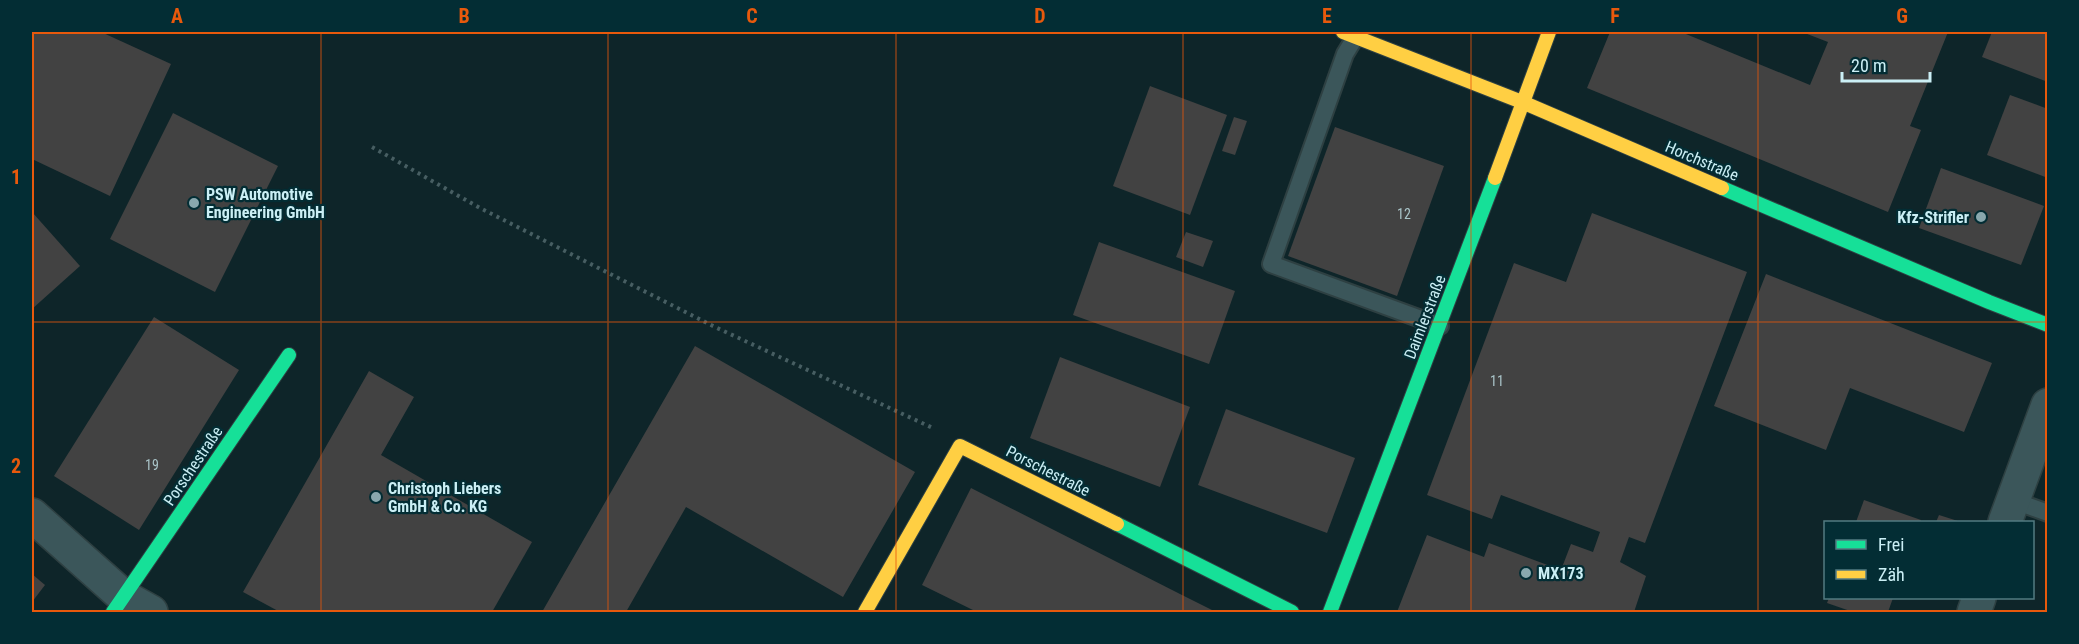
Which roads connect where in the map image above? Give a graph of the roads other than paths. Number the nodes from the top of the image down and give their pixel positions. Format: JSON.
{"nodes":[{"id":1,"x":1549,"y":32,"type":"edge"},
{"id":2,"x":1349,"y":34,"type":"edge"},
{"id":3,"x":1522,"y":102,"type":"junction"},
{"id":4,"x":2048,"y":325,"type":"edge"},
{"id":5,"x":1440,"y":326,"type":"junction"},
{"id":6,"x":289,"y":355,"type":"dead end"},
{"id":7,"x":2048,"y":405,"type":"edge"},
{"id":8,"x":2008,"y":511,"type":"edge"},
{"id":9,"x":2048,"y":513,"type":"edge"},
{"id":10,"x":32,"y":515,"type":"edge"},
{"id":11,"x":129,"y":607,"type":"edge"},
{"id":12,"x":865,"y":612,"type":"edge"},
{"id":13,"x":1292,"y":612,"type":"edge"},
{"id":14,"x":1330,"y":612,"type":"edge"}],
"edges":[{"from":1,"to":3,"type":"street","name":"Daimlerstraße"},
{"from":2,"to":3,"type":"street","name":"Horchstraße"},
{"from":2,"to":5,"type":"lane"},
{"from":3,"to":4,"type":"street","name":"Horchstraße"},
{"from":3,"to":5,"type":"street","name":"Daimlerstraße"},
{"from":5,"to":14,"type":"street","name":"Daimlerstraße"},
{"from":6,"to":11,"type":"street","name":"Porschestraße"},
{"from":7,"to":8,"type":"street"},
{"from":8,"to":9,"type":"lane"},
{"from":10,"to":11,"type":"street"},
{"from":12,"to":13,"type":"street","name":"Porschestraße"}]}
